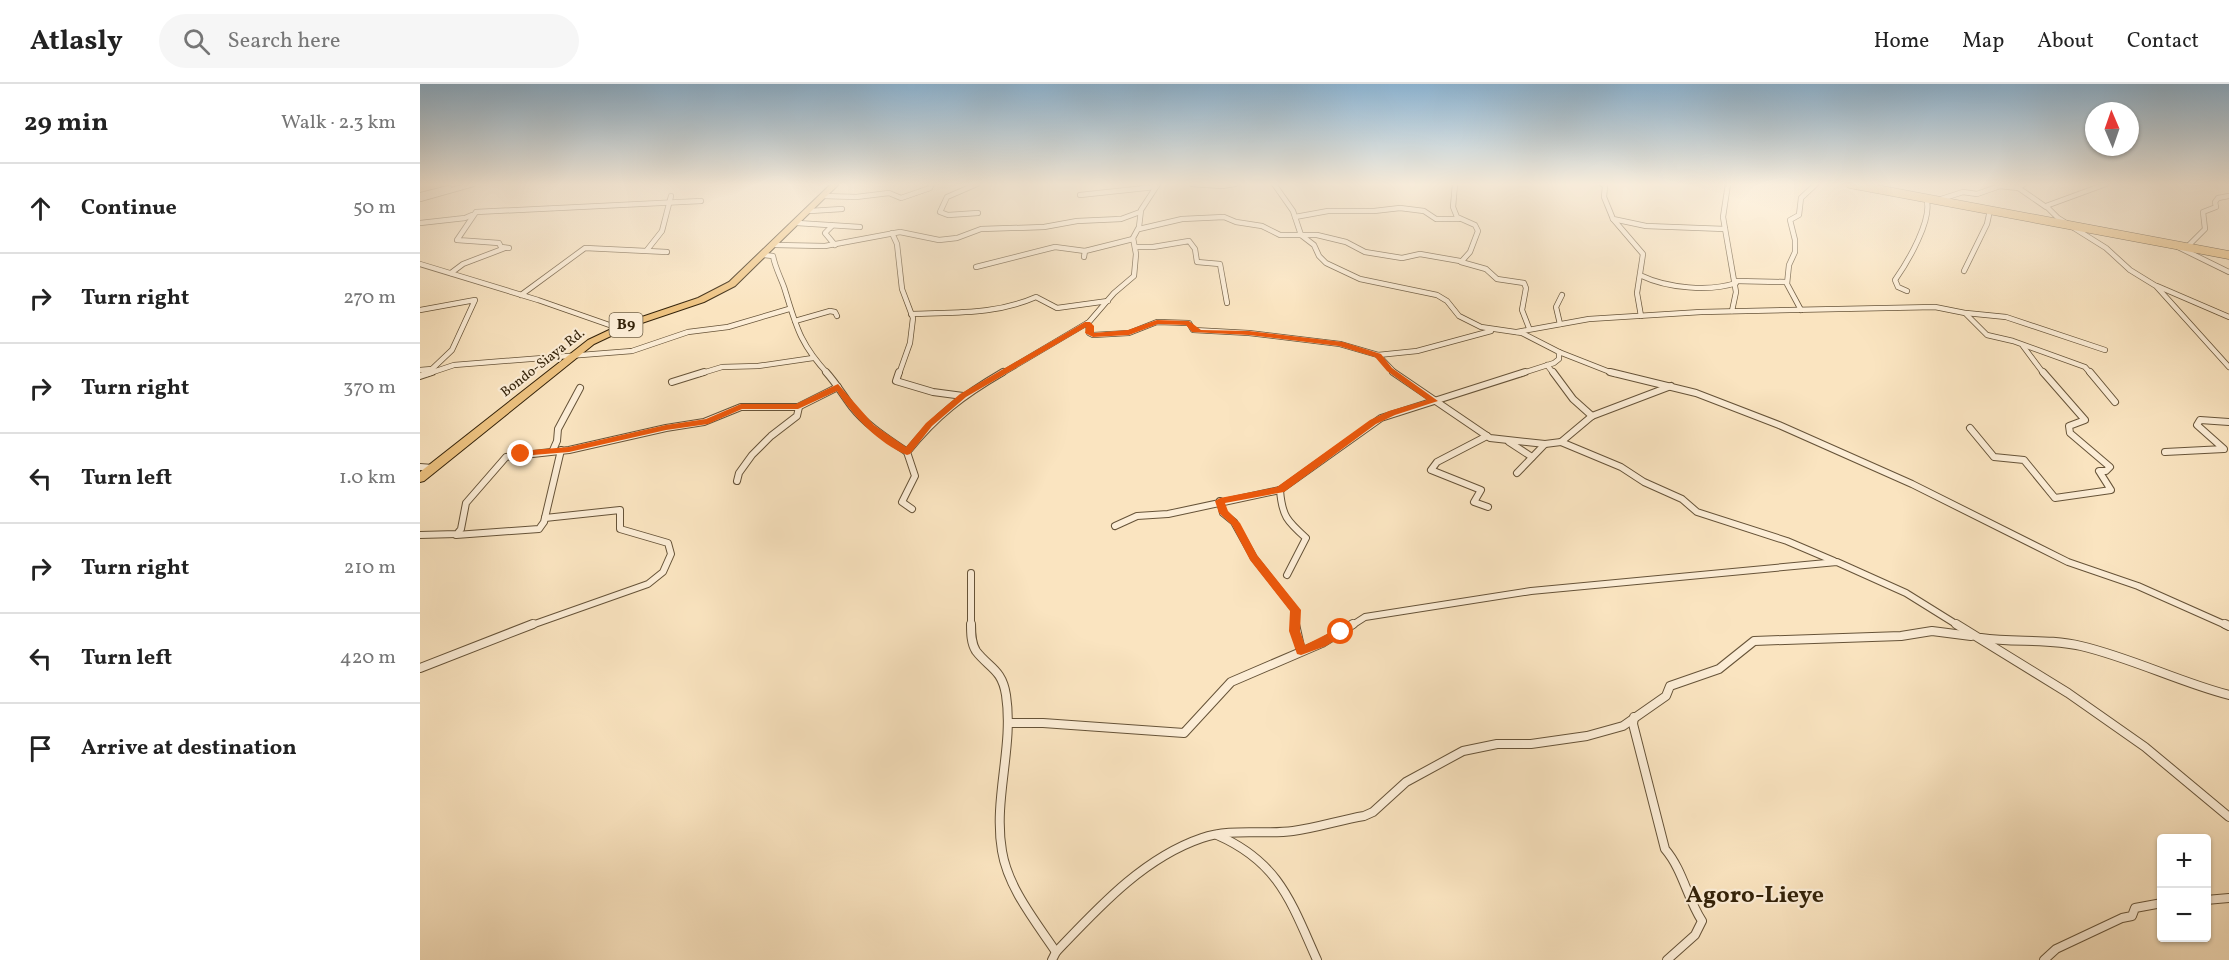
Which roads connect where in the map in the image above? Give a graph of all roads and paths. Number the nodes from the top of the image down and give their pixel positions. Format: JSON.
{"nodes":[{"id":1,"x":468,"y":225,"type":"edge"},
{"id":2,"x":666,"y":225,"type":"edge"},
{"id":3,"x":795,"y":225,"type":"edge"},
{"id":4,"x":819,"y":225,"type":"edge"},
{"id":5,"x":1056,"y":225,"type":"edge"},
{"id":6,"x":1139,"y":225,"type":"edge"},
{"id":7,"x":1157,"y":225,"type":"edge"},
{"id":8,"x":1255,"y":225,"type":"edge"},
{"id":9,"x":1299,"y":225,"type":"edge"},
{"id":10,"x":1474,"y":225,"type":"edge"},
{"id":11,"x":1618,"y":225,"type":"edge"},
{"id":12,"x":1637,"y":225,"type":"edge"},
{"id":13,"x":1725,"y":225,"type":"edge"},
{"id":14,"x":1791,"y":225,"type":"edge"},
{"id":15,"x":1923,"y":225,"type":"edge"},
{"id":16,"x":1987,"y":225,"type":"edge"},
{"id":17,"x":2070,"y":225,"type":"joint"},
{"id":18,"x":2205,"y":225,"type":"edge"},
{"id":19,"x":832,"y":226,"type":"junction"},
{"id":20,"x":861,"y":227,"type":"dead end"},
{"id":21,"x":1139,"y":229,"type":"junction"},
{"id":22,"x":1725,"y":229,"type":"junction"},
{"id":23,"x":892,"y":232,"type":"junction"},
{"id":24,"x":1304,"y":237,"type":"junction"},
{"id":25,"x":1132,"y":239,"type":"junction"},
{"id":26,"x":2172,"y":244,"type":"junction"},
{"id":27,"x":775,"y":245,"type":"junction"},
{"id":28,"x":835,"y":245,"type":"junction"},
{"id":29,"x":1135,"y":247,"type":"junction"},
{"id":30,"x":2187,"y":247,"type":"junction"},
{"id":31,"x":647,"y":250,"type":"junction"},
{"id":32,"x":1085,"y":251,"type":"junction"},
{"id":33,"x":667,"y":252,"type":"dead end"},
{"id":34,"x":764,"y":255,"type":"junction"},
{"id":35,"x":2229,"y":255,"type":"edge"},
{"id":36,"x":1084,"y":257,"type":"dead end"},
{"id":37,"x":1460,"y":261,"type":"junction"},
{"id":38,"x":420,"y":264,"type":"edge"},
{"id":39,"x":976,"y":267,"type":"dead end"},
{"id":40,"x":1964,"y":272,"type":"dead end"},
{"id":41,"x":2229,"y":272,"type":"edge"},
{"id":42,"x":451,"y":273,"type":"junction"},
{"id":43,"x":1642,"y":276,"type":"junction"},
{"id":44,"x":1736,"y":282,"type":"junction"},
{"id":45,"x":1786,"y":282,"type":"junction"},
{"id":46,"x":2153,"y":284,"type":"junction"},
{"id":47,"x":1907,"y":291,"type":"dead end"},
{"id":48,"x":521,"y":295,"type":"junction"},
{"id":49,"x":1562,"y":295,"type":"dead end"},
{"id":50,"x":1108,"y":301,"type":"junction"},
{"id":51,"x":1227,"y":303,"type":"dead end"},
{"id":52,"x":789,"y":309,"type":"junction"},
{"id":53,"x":420,"y":310,"type":"edge"},
{"id":54,"x":1801,"y":310,"type":"junction"},
{"id":55,"x":1732,"y":311,"type":"junction"},
{"id":56,"x":1965,"y":313,"type":"junction"},
{"id":57,"x":911,"y":314,"type":"junction"},
{"id":58,"x":837,"y":316,"type":"dead end"},
{"id":59,"x":1641,"y":316,"type":"junction"},
{"id":60,"x":2229,"y":317,"type":"edge"},
{"id":61,"x":795,"y":321,"type":"junction"},
{"id":62,"x":1088,"y":323,"type":"junction"},
{"id":63,"x":1560,"y":324,"type":"junction"},
{"id":64,"x":618,"y":328,"type":"junction"},
{"id":65,"x":1529,"y":328,"type":"junction"},
{"id":66,"x":1493,"y":331,"type":"junction"},
{"id":67,"x":1521,"y":332,"type":"junction"},
{"id":68,"x":2023,"y":345,"type":"junction"},
{"id":69,"x":2105,"y":350,"type":"dead end"},
{"id":70,"x":1559,"y":352,"type":"junction"},
{"id":71,"x":575,"y":354,"type":"junction"},
{"id":72,"x":1378,"y":355,"type":"junction"},
{"id":73,"x":813,"y":358,"type":"junction"},
{"id":74,"x":1547,"y":365,"type":"junction"},
{"id":75,"x":2229,"y":368,"type":"edge"},
{"id":76,"x":420,"y":370,"type":"edge"},
{"id":77,"x":430,"y":371,"type":"junction"},
{"id":78,"x":420,"y":376,"type":"edge"},
{"id":79,"x":672,"y":382,"type":"dead end"},
{"id":80,"x":1671,"y":386,"type":"junction"},
{"id":81,"x":838,"y":387,"type":"junction"},
{"id":82,"x":580,"y":388,"type":"dead end"},
{"id":83,"x":963,"y":396,"type":"junction"},
{"id":84,"x":1434,"y":401,"type":"junction"},
{"id":85,"x":2115,"y":402,"type":"dead end"},
{"id":86,"x":799,"y":406,"type":"junction"},
{"id":87,"x":1592,"y":416,"type":"junction"},
{"id":88,"x":2229,"y":422,"type":"edge"},
{"id":89,"x":1970,"y":428,"type":"dead end"},
{"id":90,"x":1487,"y":436,"type":"junction"},
{"id":91,"x":1505,"y":440,"type":"junction"},
{"id":92,"x":1561,"y":442,"type":"junction"},
{"id":93,"x":1545,"y":444,"type":"junction"},
{"id":94,"x":553,"y":450,"type":"junction"},
{"id":95,"x":561,"y":450,"type":"junction"},
{"id":96,"x":907,"y":452,"type":"junction"},
{"id":97,"x":2165,"y":452,"type":"dead end"},
{"id":98,"x":1532,"y":457,"type":"junction"},
{"id":99,"x":420,"y":466,"type":"edge"},
{"id":100,"x":433,"y":468,"type":"junction"},
{"id":101,"x":1517,"y":473,"type":"dead end"},
{"id":102,"x":420,"y":478,"type":"edge"},
{"id":103,"x":737,"y":482,"type":"dead end"},
{"id":104,"x":1280,"y":490,"type":"junction"},
{"id":105,"x":1220,"y":501,"type":"junction"},
{"id":106,"x":1488,"y":507,"type":"dead end"},
{"id":107,"x":912,"y":509,"type":"dead end"},
{"id":108,"x":545,"y":518,"type":"junction"},
{"id":109,"x":1115,"y":526,"type":"dead end"},
{"id":110,"x":420,"y":535,"type":"edge"},
{"id":111,"x":455,"y":535,"type":"junction"},
{"id":112,"x":1837,"y":562,"type":"junction"},
{"id":113,"x":971,"y":573,"type":"dead end"},
{"id":114,"x":1287,"y":575,"type":"dead end"},
{"id":115,"x":2229,"y":626,"type":"edge"},
{"id":116,"x":1976,"y":637,"type":"junction"},
{"id":117,"x":1301,"y":651,"type":"junction"},
{"id":118,"x":420,"y":668,"type":"edge"},
{"id":119,"x":2229,"y":695,"type":"edge"},
{"id":120,"x":1635,"y":716,"type":"junction"},
{"id":121,"x":1009,"y":723,"type":"junction"},
{"id":122,"x":2229,"y":817,"type":"edge"},
{"id":123,"x":1215,"y":835,"type":"junction"},
{"id":124,"x":2229,"y":898,"type":"edge"},
{"id":125,"x":2211,"y":900,"type":"edge"},
{"id":126,"x":2157,"y":904,"type":"edge"},
{"id":127,"x":1054,"y":956,"type":"edge"},
{"id":128,"x":1317,"y":960,"type":"edge"},
{"id":129,"x":1667,"y":960,"type":"edge"},
{"id":130,"x":2044,"y":960,"type":"edge"}],
"edges":[{"from":1,"to":42,"type":"street"},
{"from":2,"to":31,"type":"street"},
{"from":3,"to":27,"type":"highway","name":"Bondo-Siaya Rd.","number":"B9"},
{"from":4,"to":19,"type":"street"},
{"from":5,"to":23,"type":"street"},
{"from":6,"to":21,"type":"street"},
{"from":7,"to":21,"type":"street"},
{"from":8,"to":24,"type":"street"},
{"from":9,"to":24,"type":"street"},
{"from":10,"to":37,"type":"street"},
{"from":11,"to":43,"type":"street"},
{"from":12,"to":22,"type":"street"},
{"from":13,"to":22,"type":"street"},
{"from":14,"to":45,"type":"street"},
{"from":15,"to":47,"type":"street"},
{"from":16,"to":40,"type":"street"},
{"from":17,"to":26,"type":"main road"},
{"from":17,"to":46,"type":"street"},
{"from":18,"to":30,"type":"street"},
{"from":19,"to":20,"type":"street"},
{"from":19,"to":28,"type":"street"},
{"from":21,"to":25,"type":"street"},
{"from":22,"to":44,"type":"street"},
{"from":23,"to":28,"type":"street"},
{"from":23,"to":57,"type":"street"},
{"from":24,"to":37,"type":"street"},
{"from":24,"to":66,"type":"street"},
{"from":25,"to":29,"type":"street"},
{"from":25,"to":32,"type":"street"},
{"from":26,"to":30,"type":"main road"},
{"from":26,"to":41,"type":"street"},
{"from":27,"to":28,"type":"street"},
{"from":27,"to":34,"type":"highway","name":"Bondo-Siaya Rd.","number":"B9"},
{"from":29,"to":50,"type":"street"},
{"from":29,"to":51,"type":"street"},
{"from":30,"to":35,"type":"main road"},
{"from":31,"to":33,"type":"street"},
{"from":31,"to":48,"type":"street"},
{"from":32,"to":36,"type":"street"},
{"from":32,"to":39,"type":"street"},
{"from":34,"to":52,"type":"street"},
{"from":34,"to":64,"type":"highway","name":"Bondo-Siaya Rd.","number":"B9"},
{"from":37,"to":65,"type":"street"},
{"from":38,"to":42,"type":"street"},
{"from":42,"to":48,"type":"street"},
{"from":43,"to":44,"type":"street"},
{"from":43,"to":59,"type":"street"},
{"from":44,"to":45,"type":"street"},
{"from":44,"to":55,"type":"street"},
{"from":45,"to":54,"type":"street"},
{"from":46,"to":60,"type":"street"},
{"from":46,"to":75,"type":"street"},
{"from":48,"to":64,"type":"street"},
{"from":49,"to":63,"type":"street"},
{"from":50,"to":57,"type":"street"},
{"from":50,"to":62,"type":"street"},
{"from":52,"to":61,"type":"street"},
{"from":52,"to":71,"type":"street"},
{"from":53,"to":77,"type":"street"},
{"from":54,"to":55,"type":"street"},
{"from":54,"to":56,"type":"street"},
{"from":55,"to":59,"type":"street"},
{"from":56,"to":68,"type":"street"},
{"from":56,"to":69,"type":"street"},
{"from":57,"to":83,"type":"street"},
{"from":58,"to":61,"type":"street"},
{"from":59,"to":63,"type":"street"},
{"from":61,"to":73,"type":"street"},
{"from":62,"to":72,"type":"street"},
{"from":62,"to":83,"type":"street"},
{"from":63,"to":65,"type":"street"},
{"from":64,"to":71,"type":"highway","name":"Bondo-Siaya Rd.","number":"B9"},
{"from":65,"to":67,"type":"street"},
{"from":66,"to":67,"type":"street"},
{"from":66,"to":72,"type":"street"},
{"from":67,"to":70,"type":"street"},
{"from":68,"to":85,"type":"street"},
{"from":68,"to":89,"type":"street"},
{"from":70,"to":74,"type":"street"},
{"from":70,"to":80,"type":"street"},
{"from":71,"to":77,"type":"street"},
{"from":71,"to":100,"type":"highway","name":"Bondo-Siaya Rd.","number":"B9"},
{"from":72,"to":84,"type":"street"},
{"from":73,"to":79,"type":"street"},
{"from":73,"to":81,"type":"street"},
{"from":74,"to":84,"type":"street"},
{"from":74,"to":87,"type":"street"},
{"from":76,"to":77,"type":"street"},
{"from":77,"to":78,"type":"street"},
{"from":80,"to":87,"type":"street"},
{"from":80,"to":115,"type":"street"},
{"from":81,"to":86,"type":"street"},
{"from":81,"to":96,"type":"street"},
{"from":82,"to":94,"type":"street"},
{"from":83,"to":96,"type":"street"},
{"from":84,"to":90,"type":"street"},
{"from":84,"to":104,"type":"street"},
{"from":86,"to":95,"type":"street"},
{"from":86,"to":103,"type":"street"},
{"from":87,"to":92,"type":"street"},
{"from":88,"to":97,"type":"street"},
{"from":90,"to":91,"type":"street"},
{"from":90,"to":106,"type":"street"},
{"from":91,"to":93,"type":"street"},
{"from":91,"to":98,"type":"street"},
{"from":92,"to":93,"type":"street"},
{"from":92,"to":112,"type":"street"},
{"from":93,"to":98,"type":"street"},
{"from":94,"to":95,"type":"street"},
{"from":94,"to":111,"type":"street"},
{"from":95,"to":108,"type":"street"},
{"from":96,"to":107,"type":"street"},
{"from":98,"to":101,"type":"street"},
{"from":99,"to":100,"type":"street"},
{"from":100,"to":102,"type":"highway","name":"Bondo-Siaya Rd.","number":"B9"},
{"from":104,"to":105,"type":"street"},
{"from":104,"to":114,"type":"street"},
{"from":105,"to":109,"type":"street"},
{"from":105,"to":117,"type":"street"},
{"from":108,"to":111,"type":"street"},
{"from":108,"to":118,"type":"street"},
{"from":110,"to":111,"type":"street"},
{"from":112,"to":116,"type":"street"},
{"from":112,"to":117,"type":"street"},
{"from":113,"to":121,"type":"street"},
{"from":116,"to":119,"type":"street"},
{"from":116,"to":120,"type":"street"},
{"from":116,"to":122,"type":"street"},
{"from":117,"to":121,"type":"street"},
{"from":120,"to":123,"type":"street"},
{"from":120,"to":129,"type":"street"},
{"from":121,"to":127,"type":"street"},
{"from":123,"to":127,"type":"street"},
{"from":123,"to":128,"type":"street"},
{"from":124,"to":125,"type":"street"},
{"from":126,"to":130,"type":"street"}]}
